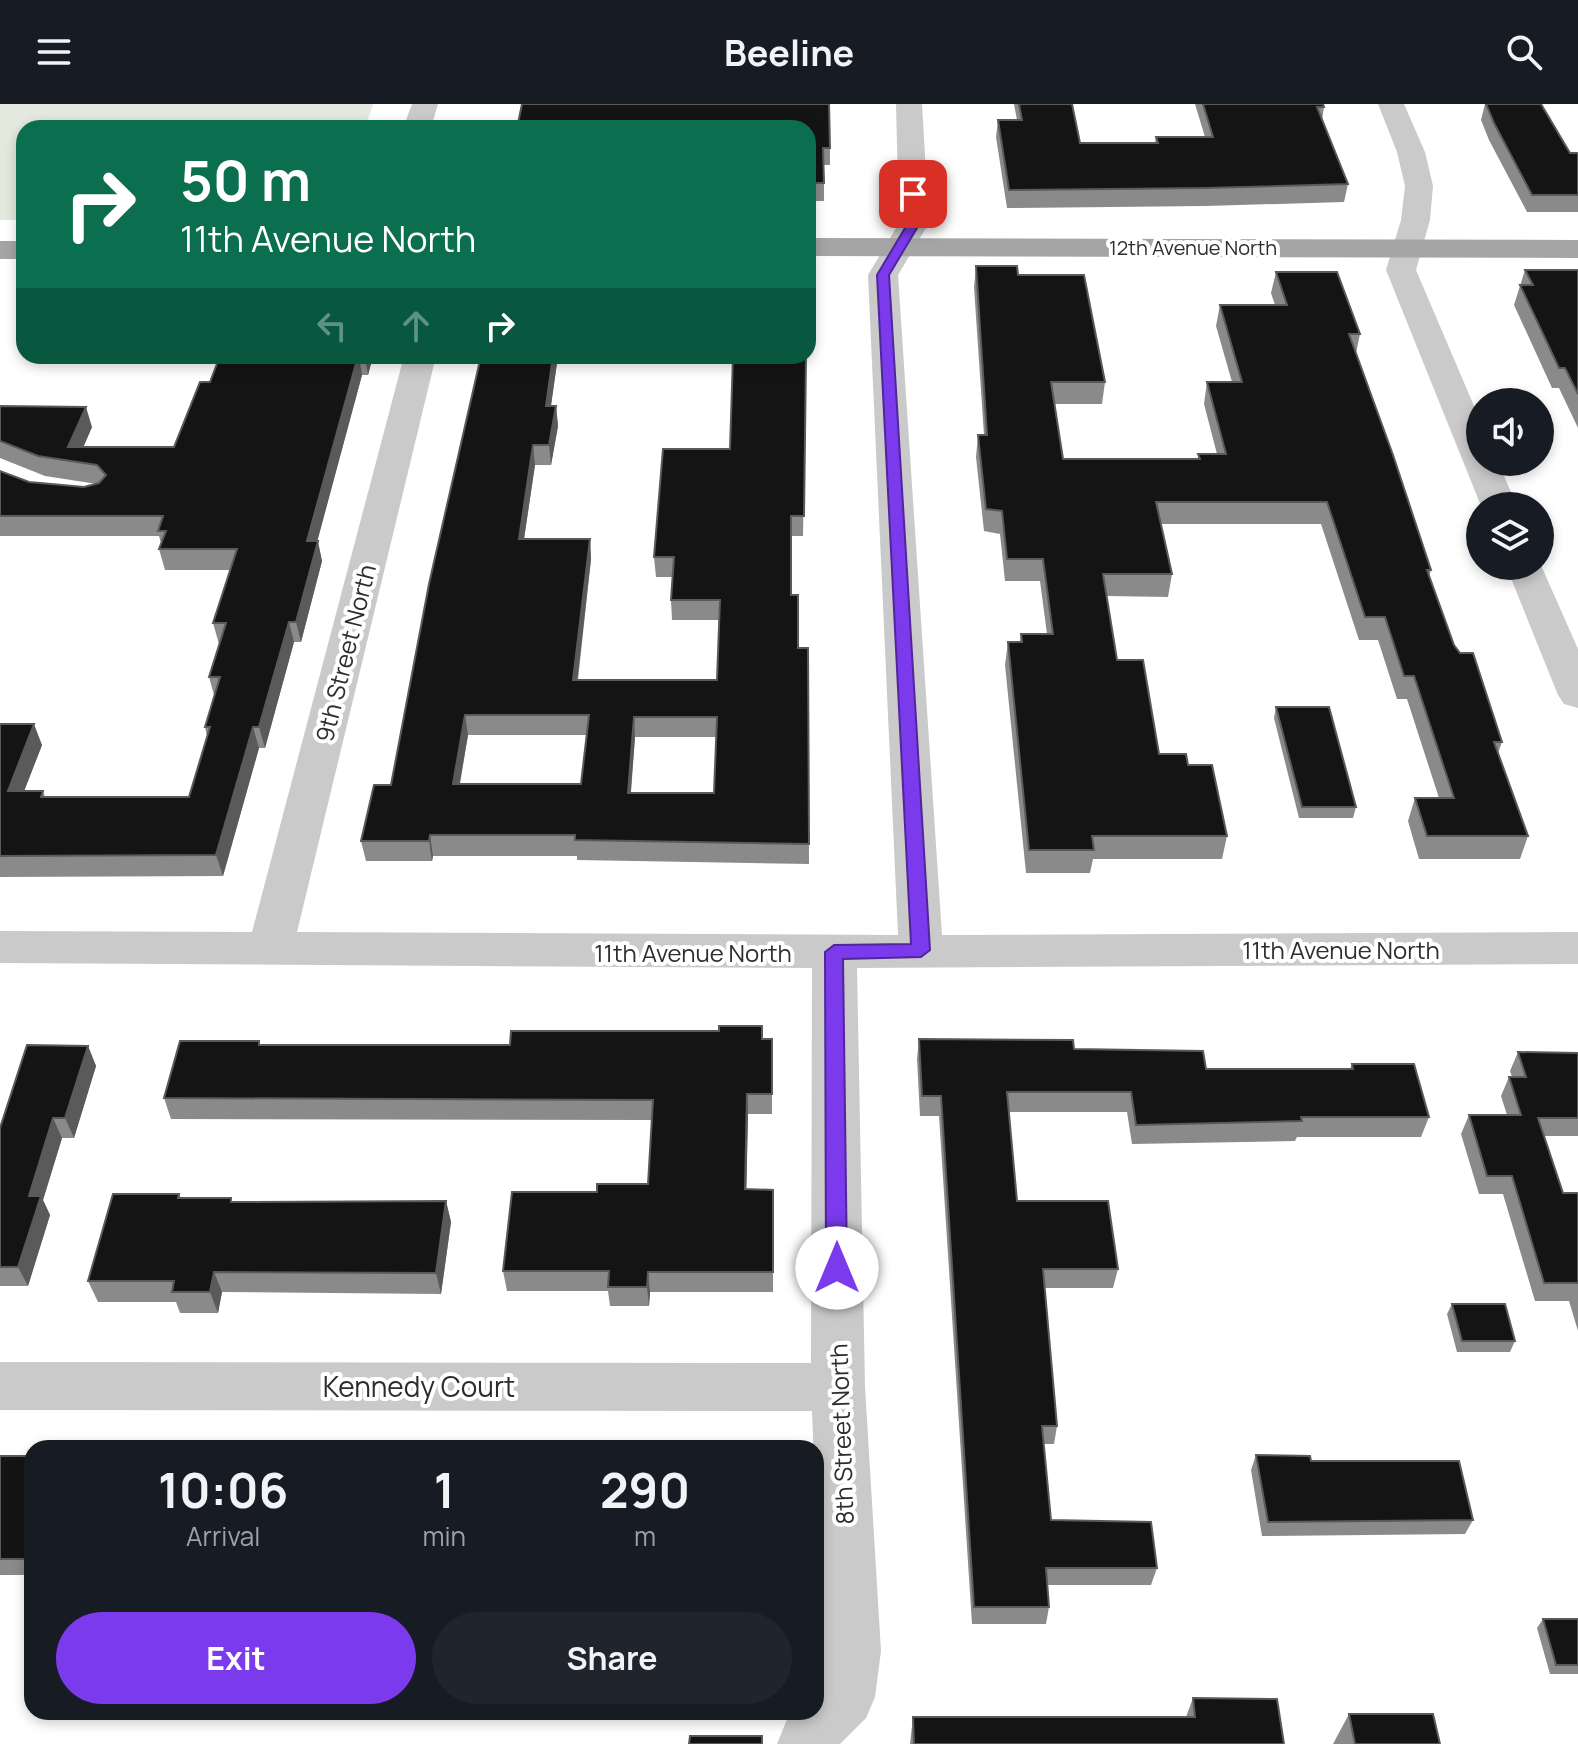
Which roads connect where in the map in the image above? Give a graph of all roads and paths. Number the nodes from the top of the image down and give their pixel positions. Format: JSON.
{"nodes":[{"id":1,"x":909,"y":104,"type":"edge"},
{"id":2,"x":1391,"y":104,"type":"edge"},
{"id":3,"x":816,"y":247,"type":"edge"},
{"id":4,"x":902,"y":247,"type":"junction"},
{"id":5,"x":1408,"y":248,"type":"junction"},
{"id":6,"x":1578,"y":249,"type":"edge"},
{"id":7,"x":418,"y":364,"type":"edge"},
{"id":8,"x":1466,"y":427,"type":"edge"},
{"id":9,"x":1530,"y":580,"type":"edge"},
{"id":10,"x":1578,"y":695,"type":"edge"},
{"id":11,"x":1578,"y":948,"type":"edge"},
{"id":12,"x":270,"y":950,"type":"junction"},
{"id":13,"x":921,"y":950,"type":"junction"},
{"id":14,"x":834,"y":952,"type":"junction"},
{"id":15,"x":5,"y":960,"type":"edge"},
{"id":16,"x":0,"y":1386,"type":"edge"},
{"id":17,"x":838,"y":1387,"type":"junction"},
{"id":18,"x":824,"y":1717,"type":"edge"},
{"id":19,"x":821,"y":1720,"type":"edge"},
{"id":20,"x":808,"y":1744,"type":"edge"}],
"edges":[{"from":1,"to":4,"type":"street"},
{"from":2,"to":5,"type":"street"},
{"from":3,"to":4,"type":"main road","name":"12th Avenue North"},
{"from":4,"to":5,"type":"main road","name":"12th Avenue North"},
{"from":4,"to":13,"type":"street"},
{"from":5,"to":6,"type":"main road","name":"12th Avenue North"},
{"from":5,"to":8,"type":"street"},
{"from":7,"to":12,"type":"street","name":"9th Street North"},
{"from":9,"to":10,"type":"street"},
{"from":11,"to":13,"type":"street","name":"11th Avenue North"},
{"from":12,"to":14,"type":"street","name":"11th Avenue North"},
{"from":12,"to":15,"type":"street","name":"11th Avenue North"},
{"from":13,"to":14,"type":"street","name":"11th Avenue North"},
{"from":14,"to":17,"type":"street","name":"8th Street North"},
{"from":16,"to":17,"type":"street","name":"Kennedy Court"},
{"from":17,"to":18,"type":"street","name":"8th Street North"},
{"from":19,"to":20,"type":"street","name":"8th Street North"}]}
